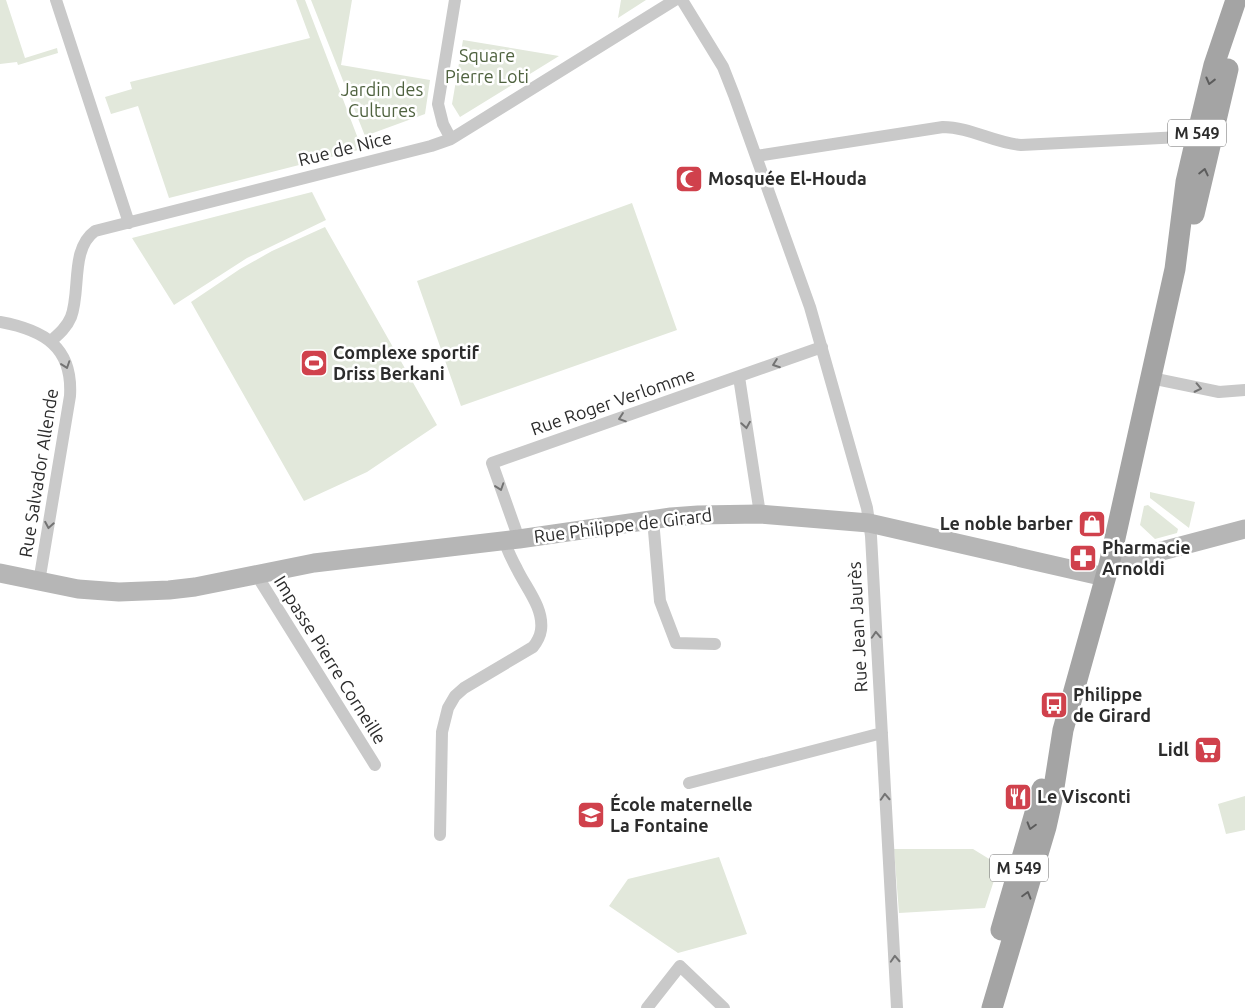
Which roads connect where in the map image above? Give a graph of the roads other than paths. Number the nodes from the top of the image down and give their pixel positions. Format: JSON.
{"nodes":[{"id":1,"x":56,"y":0,"type":"edge"},
{"id":2,"x":455,"y":0,"type":"edge"},
{"id":3,"x":675,"y":0,"type":"edge"},
{"id":4,"x":682,"y":0,"type":"edge"},
{"id":5,"x":1236,"y":1,"type":"edge"},
{"id":6,"x":1204,"y":137,"type":"junction"},
{"id":7,"x":451,"y":139,"type":"junction"},
{"id":8,"x":756,"y":156,"type":"junction"},
{"id":9,"x":129,"y":223,"type":"junction"},
{"id":10,"x":0,"y":322,"type":"edge"},
{"id":11,"x":50,"y":341,"type":"junction"},
{"id":12,"x":822,"y":347,"type":"junction"},
{"id":13,"x":739,"y":377,"type":"junction"},
{"id":14,"x":1151,"y":378,"type":"junction"},
{"id":15,"x":1245,"y":390,"type":"edge"},
{"id":16,"x":760,"y":514,"type":"junction"},
{"id":17,"x":653,"y":519,"type":"junction"},
{"id":18,"x":870,"y":523,"type":"junction"},
{"id":19,"x":1245,"y":529,"type":"edge"},
{"id":20,"x":512,"y":540,"type":"junction"},
{"id":21,"x":1107,"y":571,"type":"junction"},
{"id":22,"x":0,"y":573,"type":"edge"},
{"id":23,"x":256,"y":574,"type":"junction"},
{"id":24,"x":39,"y":582,"type":"junction"},
{"id":25,"x":715,"y":644,"type":"dead end"},
{"id":26,"x":1063,"y":730,"type":"junction"},
{"id":27,"x":882,"y":733,"type":"junction"},
{"id":28,"x":375,"y":765,"type":"dead end"},
{"id":29,"x":690,"y":783,"type":"dead end"},
{"id":30,"x":440,"y":834,"type":"dead end"},
{"id":31,"x":647,"y":1008,"type":"edge"},
{"id":32,"x":724,"y":1008,"type":"edge"},
{"id":33,"x":898,"y":1008,"type":"edge"},
{"id":34,"x":979,"y":1008,"type":"edge"},
{"id":35,"x":992,"y":1008,"type":"edge"}],
"edges":[{"from":1,"to":9,"type":"street"},
{"from":2,"to":7,"type":"street"},
{"from":3,"to":7,"type":"street","name":"Rue de Nice"},
{"from":4,"to":8,"type":"street","name":"Rue Jean Jaurès"},
{"from":5,"to":6,"type":"main road","number":"M 549"},
{"from":6,"to":8,"type":"street"},
{"from":6,"to":14,"type":"main road","number":"M 549"},
{"from":7,"to":9,"type":"street","name":"Rue de Nice"},
{"from":8,"to":12,"type":"street","name":"Rue Jean Jaurès"},
{"from":9,"to":11,"type":"street","name":"Rue de Nice"},
{"from":10,"to":11,"type":"street","name":"Rue Salvador Allende"},
{"from":11,"to":24,"type":"street","name":"Rue Salvador Allende","one_way":true},
{"from":12,"to":13,"type":"street","name":"Rue Roger Verlomme","one_way":true},
{"from":12,"to":18,"type":"street","name":"Rue Jean Jaurès"},
{"from":13,"to":16,"type":"street","one_way":true},
{"from":13,"to":20,"type":"street","name":"Rue Roger Verlomme","one_way":true},
{"from":14,"to":15,"type":"street","one_way":true},
{"from":14,"to":21,"type":"main road","number":"M 549"},
{"from":16,"to":17,"type":"main road","name":"Rue Philippe de Girard"},
{"from":16,"to":18,"type":"main road","name":"Rue Philippe de Girard"},
{"from":17,"to":20,"type":"main road","name":"Rue Philippe de Girard"},
{"from":17,"to":25,"type":"street"},
{"from":18,"to":21,"type":"main road","name":"Rue Philippe de Girard"},
{"from":27,"to":18,"type":"street","name":"Rue Jean Jaurès","one_way":true},
{"from":19,"to":21,"type":"main road"},
{"from":20,"to":23,"type":"main road","name":"Rue Philippe de Girard"},
{"from":20,"to":30,"type":"street"},
{"from":21,"to":26,"type":"main road","number":"M 549"},
{"from":22,"to":24,"type":"main road","name":"Rue Philippe de Girard"},
{"from":23,"to":24,"type":"main road","name":"Rue Philippe de Girard"},
{"from":23,"to":28,"type":"street","name":"Impasse Pierre Corneille"},
{"from":26,"to":34,"type":"main road","number":"M 549","one_way":true},
{"from":35,"to":26,"type":"main road","number":"M 549","one_way":true},
{"from":27,"to":29,"type":"street"},
{"from":33,"to":27,"type":"street","name":"Rue Jean Jaurès","one_way":true},
{"from":31,"to":32,"type":"street"}]}
